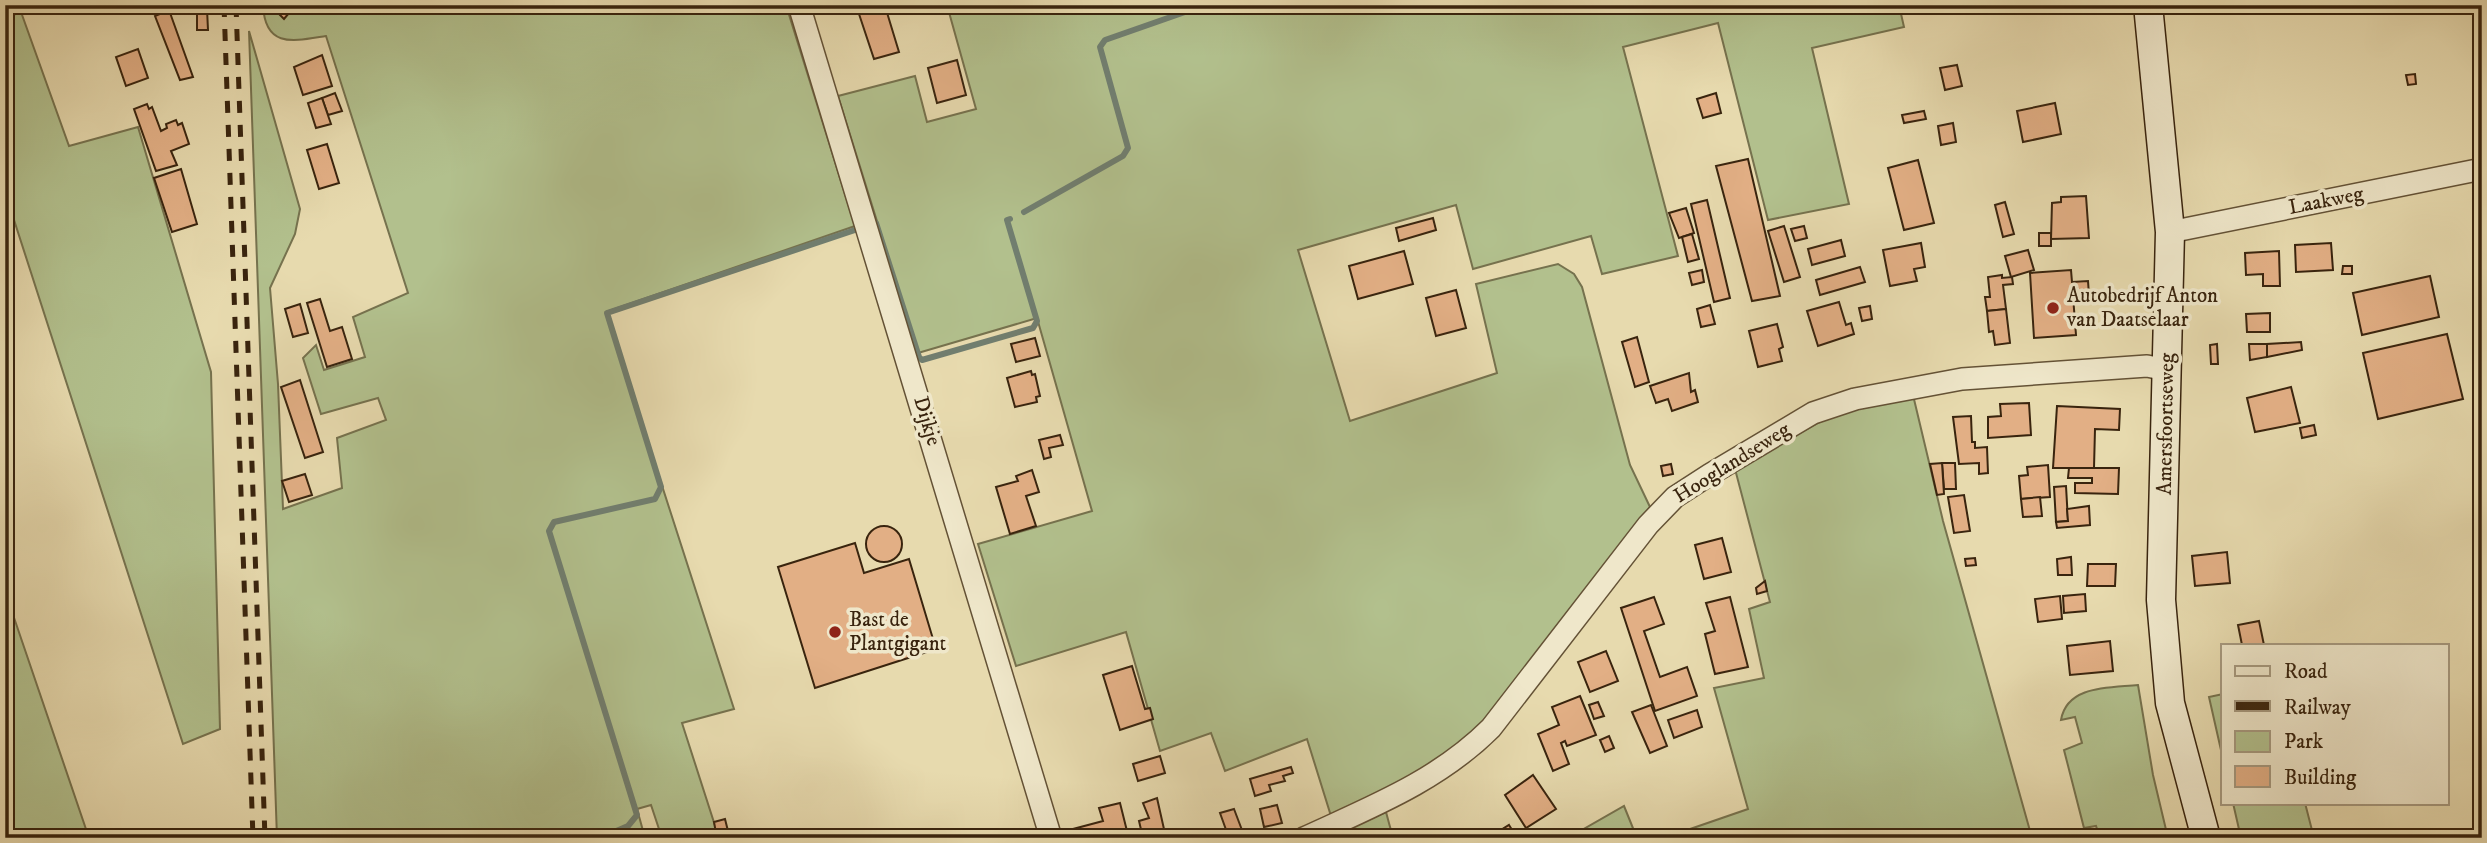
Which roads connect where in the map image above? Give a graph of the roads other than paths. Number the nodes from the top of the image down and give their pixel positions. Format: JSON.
{"nodes":[{"id":1,"x":799,"y":5,"type":"edge"},
{"id":2,"x":2148,"y":5,"type":"edge"},
{"id":3,"x":2482,"y":169,"type":"edge"},
{"id":4,"x":2170,"y":232,"type":"junction"},
{"id":5,"x":2167,"y":370,"type":"junction"},
{"id":6,"x":1051,"y":838,"type":"edge"},
{"id":7,"x":1304,"y":838,"type":"edge"},
{"id":8,"x":2206,"y":838,"type":"edge"}],
"edges":[{"from":1,"to":6,"type":"street","name":"Dijkje"},
{"from":2,"to":4,"type":"main road","name":"Amersfoortseweg"},
{"from":3,"to":4,"type":"street","name":"Laakweg"},
{"from":4,"to":5,"type":"main road","name":"Amersfoortseweg"},
{"from":5,"to":7,"type":"street","name":"Hooglandseweg"},
{"from":5,"to":8,"type":"main road","name":"Amersfoortseweg"}]}
